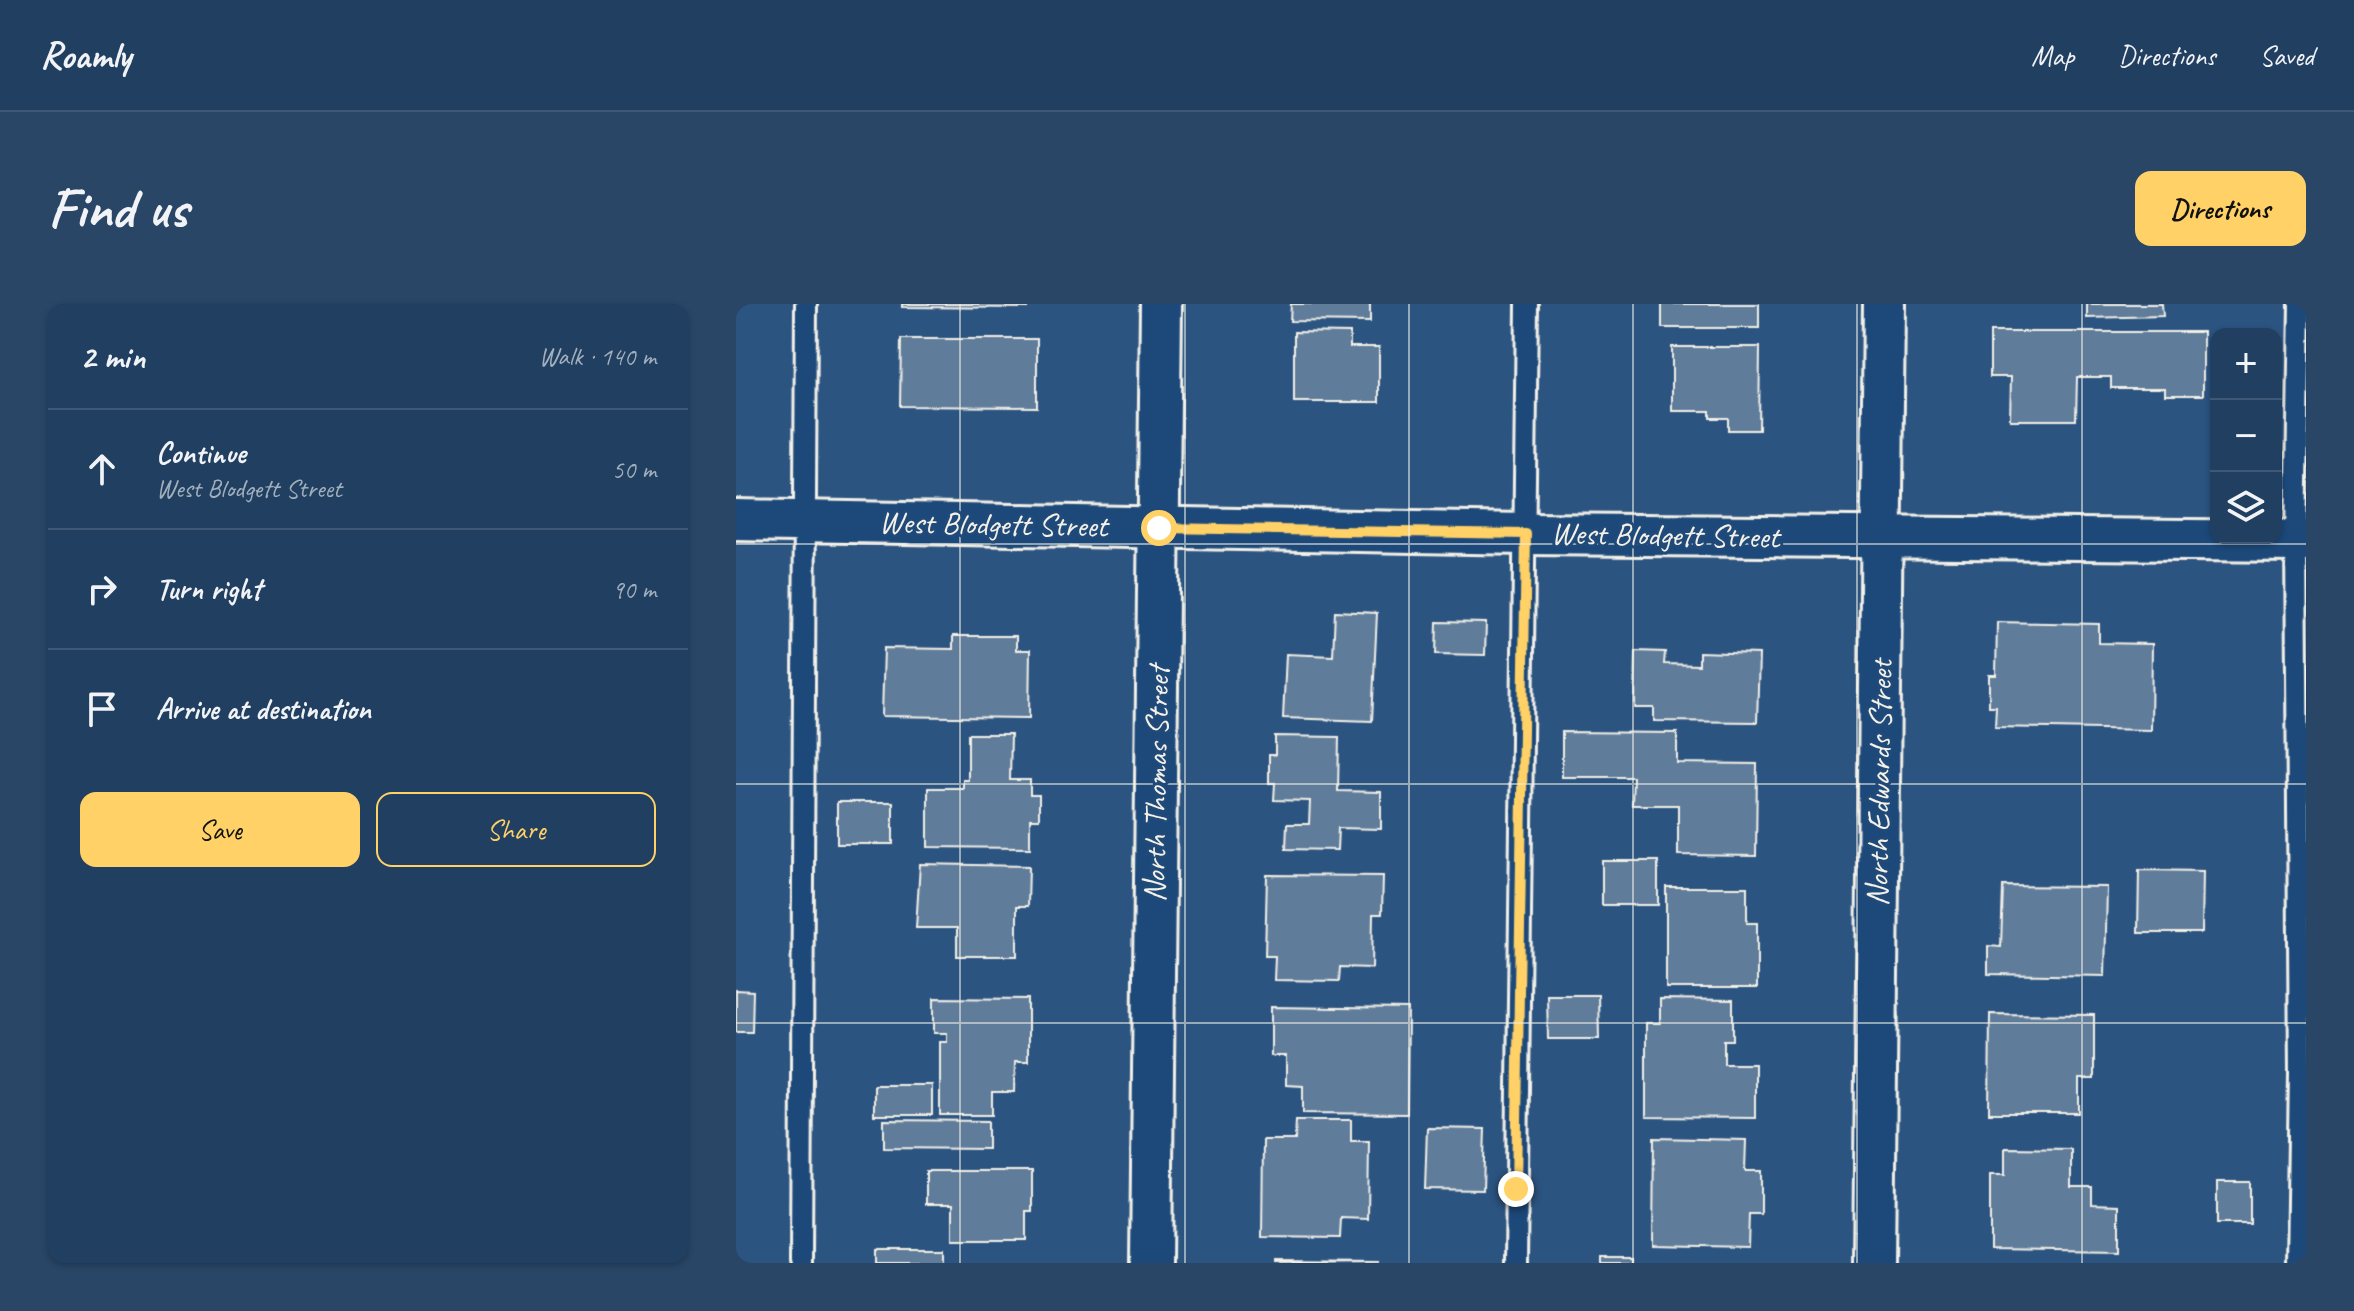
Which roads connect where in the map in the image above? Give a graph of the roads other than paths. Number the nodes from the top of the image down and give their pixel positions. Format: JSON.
{"nodes":[{"id":1,"x":806,"y":304,"type":"edge"},
{"id":2,"x":1161,"y":304,"type":"edge"},
{"id":3,"x":1527,"y":304,"type":"edge"},
{"id":4,"x":1884,"y":304,"type":"edge"},
{"id":5,"x":2300,"y":304,"type":"edge"},
{"id":6,"x":803,"y":519,"type":"junction"},
{"id":7,"x":736,"y":520,"type":"edge"},
{"id":8,"x":1159,"y":528,"type":"junction"},
{"id":9,"x":1526,"y":534,"type":"junction"},
{"id":10,"x":1881,"y":538,"type":"junction"},
{"id":11,"x":2301,"y":541,"type":"edge"},
{"id":12,"x":801,"y":1263,"type":"edge"},
{"id":13,"x":1151,"y":1263,"type":"edge"},
{"id":14,"x":1516,"y":1263,"type":"edge"},
{"id":15,"x":1874,"y":1263,"type":"edge"},
{"id":16,"x":2297,"y":1263,"type":"edge"}],
"edges":[{"from":1,"to":6,"type":"lane"},
{"from":2,"to":8,"type":"street","name":"North Thomas Street"},
{"from":3,"to":9,"type":"lane"},
{"from":4,"to":10,"type":"street","name":"North Edwards Street"},
{"from":5,"to":11,"type":"lane"},
{"from":6,"to":7,"type":"street","name":"West Blodgett Street"},
{"from":6,"to":8,"type":"street","name":"West Blodgett Street"},
{"from":6,"to":12,"type":"lane"},
{"from":8,"to":9,"type":"street","name":"West Blodgett Street"},
{"from":8,"to":13,"type":"street","name":"North Thomas Street"},
{"from":9,"to":10,"type":"street","name":"West Blodgett Street"},
{"from":9,"to":14,"type":"lane"},
{"from":10,"to":11,"type":"street","name":"West Blodgett Street"},
{"from":10,"to":15,"type":"street","name":"North Edwards Street"},
{"from":11,"to":16,"type":"lane"}]}
